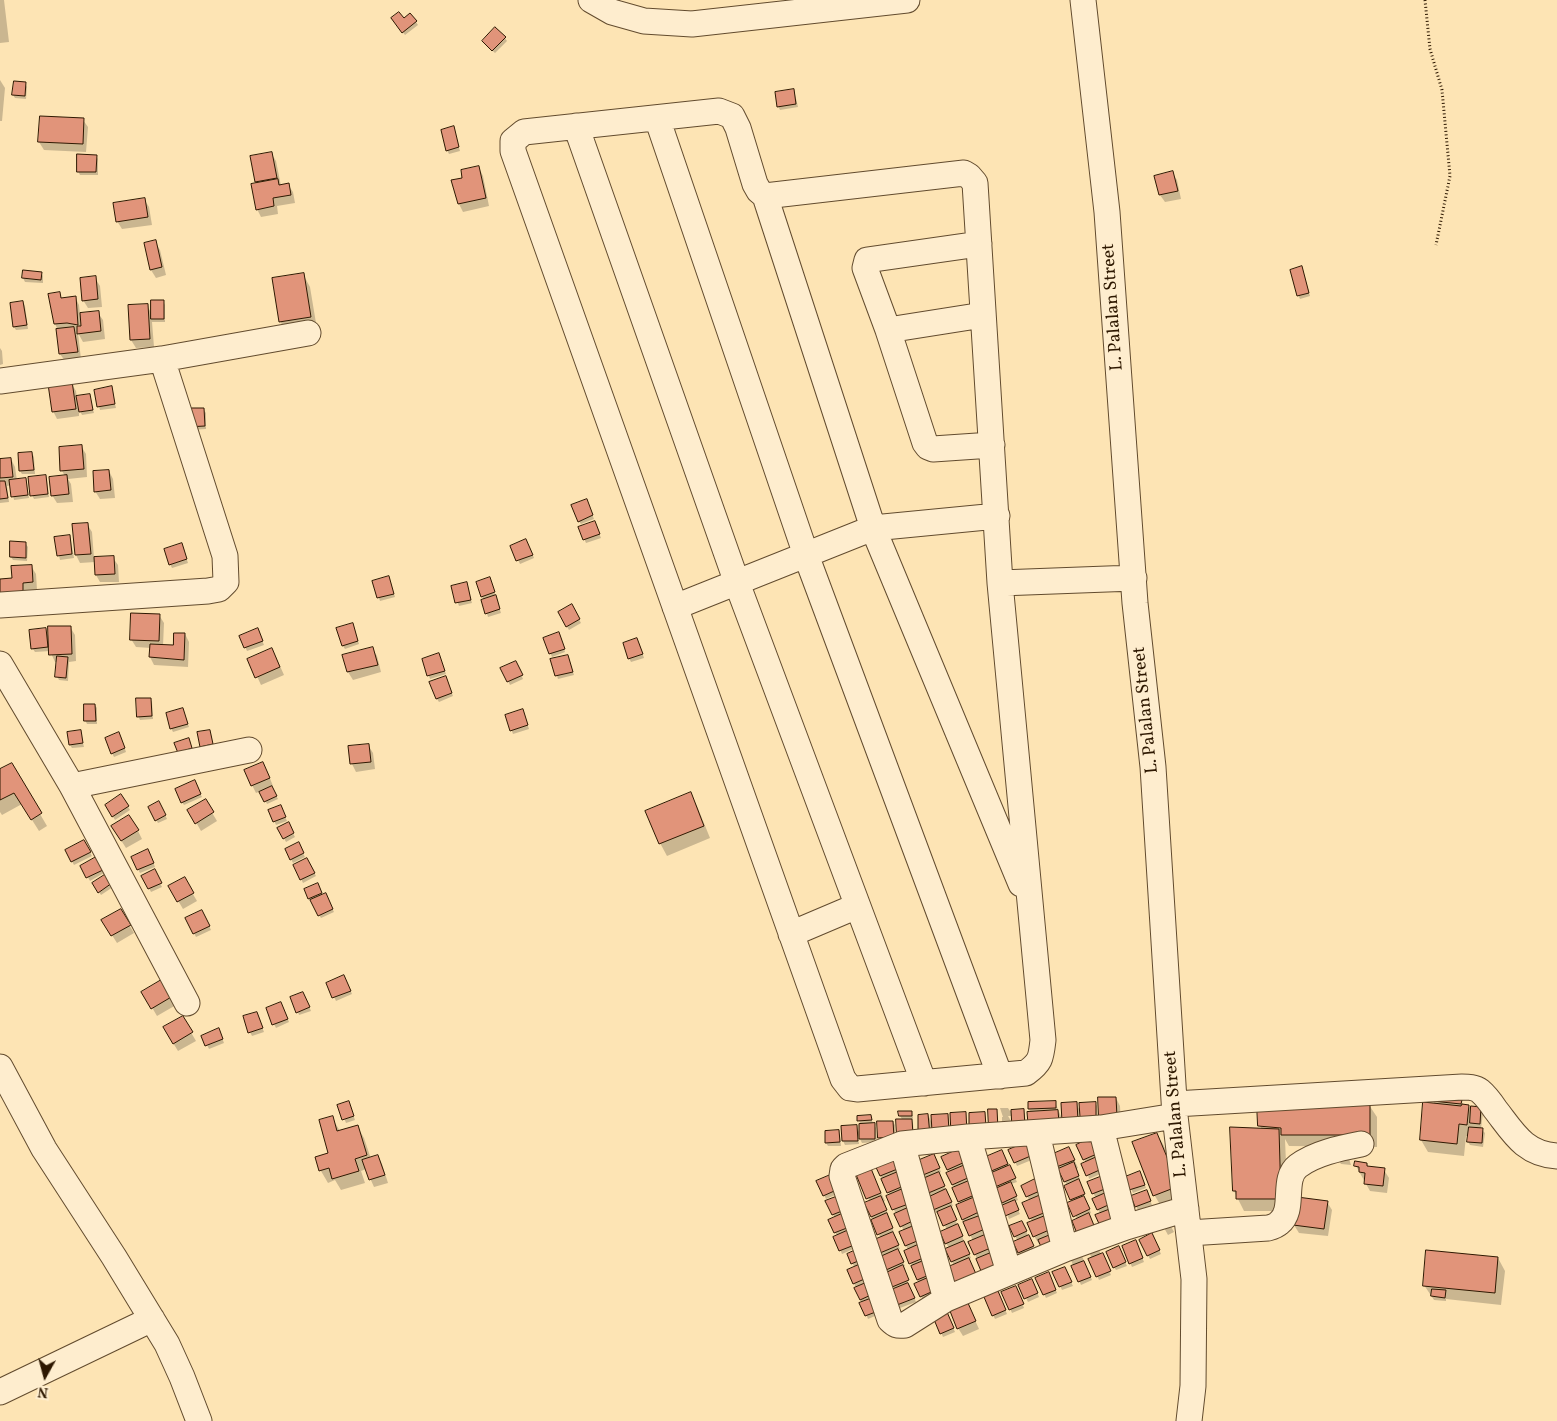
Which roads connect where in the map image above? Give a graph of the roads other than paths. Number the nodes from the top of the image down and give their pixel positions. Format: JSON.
{"nodes":[{"id":1,"x":592,"y":0,"type":"edge"},
{"id":2,"x":907,"y":0,"type":"edge"},
{"id":3,"x":1083,"y":0,"type":"edge"},
{"id":4,"x":657,"y":118,"type":"junction"},
{"id":5,"x":576,"y":126,"type":"junction"},
{"id":6,"x":765,"y":196,"type":"junction"},
{"id":7,"x":978,"y":244,"type":"junction"},
{"id":8,"x":983,"y":315,"type":"junction"},
{"id":9,"x":888,"y":330,"type":"junction"},
{"id":10,"x":308,"y":333,"type":"dead end"},
{"id":11,"x":162,"y":359,"type":"junction"},
{"id":12,"x":0,"y":381,"type":"edge"},
{"id":13,"x":992,"y":445,"type":"junction"},
{"id":14,"x":997,"y":516,"type":"junction"},
{"id":15,"x":873,"y":528,"type":"junction"},
{"id":16,"x":806,"y":555,"type":"junction"},
{"id":17,"x":1134,"y":578,"type":"junction"},
{"id":18,"x":737,"y":583,"type":"junction"},
{"id":19,"x":1000,"y":583,"type":"junction"},
{"id":20,"x":0,"y":605,"type":"edge"},
{"id":21,"x":675,"y":607,"type":"junction"},
{"id":22,"x":0,"y":664,"type":"edge"},
{"id":23,"x":249,"y":750,"type":"dead end"},
{"id":24,"x":72,"y":786,"type":"junction"},
{"id":25,"x":857,"y":906,"type":"junction"},
{"id":26,"x":1031,"y":908,"type":"junction"},
{"id":27,"x":791,"y":934,"type":"junction"},
{"id":28,"x":187,"y":1003,"type":"dead end"},
{"id":29,"x":0,"y":1067,"type":"edge"},
{"id":30,"x":1000,"y":1076,"type":"junction"},
{"id":31,"x":924,"y":1083,"type":"junction"},
{"id":32,"x":1175,"y":1110,"type":"junction"},
{"id":33,"x":1101,"y":1128,"type":"junction"},
{"id":34,"x":1037,"y":1134,"type":"junction"},
{"id":35,"x":968,"y":1137,"type":"junction"},
{"id":36,"x":902,"y":1144,"type":"junction"},
{"id":37,"x":1361,"y":1144,"type":"dead end"},
{"id":38,"x":1557,"y":1156,"type":"edge"},
{"id":39,"x":1186,"y":1209,"type":"junction"},
{"id":40,"x":1126,"y":1227,"type":"junction"},
{"id":41,"x":1189,"y":1234,"type":"junction"},
{"id":42,"x":1065,"y":1249,"type":"junction"},
{"id":43,"x":1009,"y":1272,"type":"junction"},
{"id":44,"x":946,"y":1299,"type":"junction"},
{"id":45,"x":152,"y":1319,"type":"junction"},
{"id":46,"x":0,"y":1392,"type":"edge"},
{"id":47,"x":199,"y":1421,"type":"edge"},
{"id":48,"x":1189,"y":1421,"type":"edge"}],
"edges":[{"from":1,"to":2,"type":"street"},
{"from":3,"to":17,"type":"street","name":"L. Palalan Street"},
{"from":4,"to":5,"type":"street"},
{"from":4,"to":6,"type":"street"},
{"from":4,"to":16,"type":"street"},
{"from":5,"to":18,"type":"street"},
{"from":5,"to":21,"type":"street"},
{"from":6,"to":7,"type":"street"},
{"from":6,"to":15,"type":"street"},
{"from":7,"to":8,"type":"street"},
{"from":7,"to":9,"type":"street"},
{"from":8,"to":9,"type":"street"},
{"from":8,"to":13,"type":"street"},
{"from":9,"to":13,"type":"street"},
{"from":10,"to":11,"type":"street"},
{"from":11,"to":12,"type":"street"},
{"from":11,"to":20,"type":"street"},
{"from":13,"to":14,"type":"street"},
{"from":14,"to":15,"type":"street"},
{"from":14,"to":19,"type":"street"},
{"from":15,"to":16,"type":"street"},
{"from":15,"to":26,"type":"street"},
{"from":16,"to":18,"type":"street"},
{"from":16,"to":30,"type":"street"},
{"from":17,"to":19,"type":"street"},
{"from":17,"to":32,"type":"street","name":"L. Palalan Street"},
{"from":18,"to":21,"type":"street"},
{"from":18,"to":25,"type":"street"},
{"from":19,"to":26,"type":"street"},
{"from":21,"to":27,"type":"street"},
{"from":22,"to":24,"type":"street"},
{"from":23,"to":24,"type":"street"},
{"from":24,"to":28,"type":"street"},
{"from":25,"to":27,"type":"street"},
{"from":25,"to":31,"type":"street"},
{"from":26,"to":30,"type":"street"},
{"from":27,"to":31,"type":"street"},
{"from":29,"to":45,"type":"street"},
{"from":30,"to":31,"type":"street"},
{"from":32,"to":33,"type":"street"},
{"from":32,"to":38,"type":"street"},
{"from":32,"to":39,"type":"street","name":"L. Palalan Street"},
{"from":33,"to":34,"type":"street"},
{"from":33,"to":40,"type":"street"},
{"from":34,"to":35,"type":"street"},
{"from":34,"to":42,"type":"street"},
{"from":35,"to":36,"type":"street"},
{"from":35,"to":43,"type":"street"},
{"from":36,"to":44,"type":"street"},
{"from":36,"to":44,"type":"street"},
{"from":37,"to":41,"type":"street"},
{"from":39,"to":40,"type":"street"},
{"from":39,"to":41,"type":"street","name":"L. Palalan Street"},
{"from":40,"to":42,"type":"street"},
{"from":41,"to":48,"type":"street","name":"L. Palalan Street"},
{"from":42,"to":43,"type":"street"},
{"from":43,"to":44,"type":"street"},
{"from":45,"to":46,"type":"street"},
{"from":45,"to":47,"type":"street"}]}
